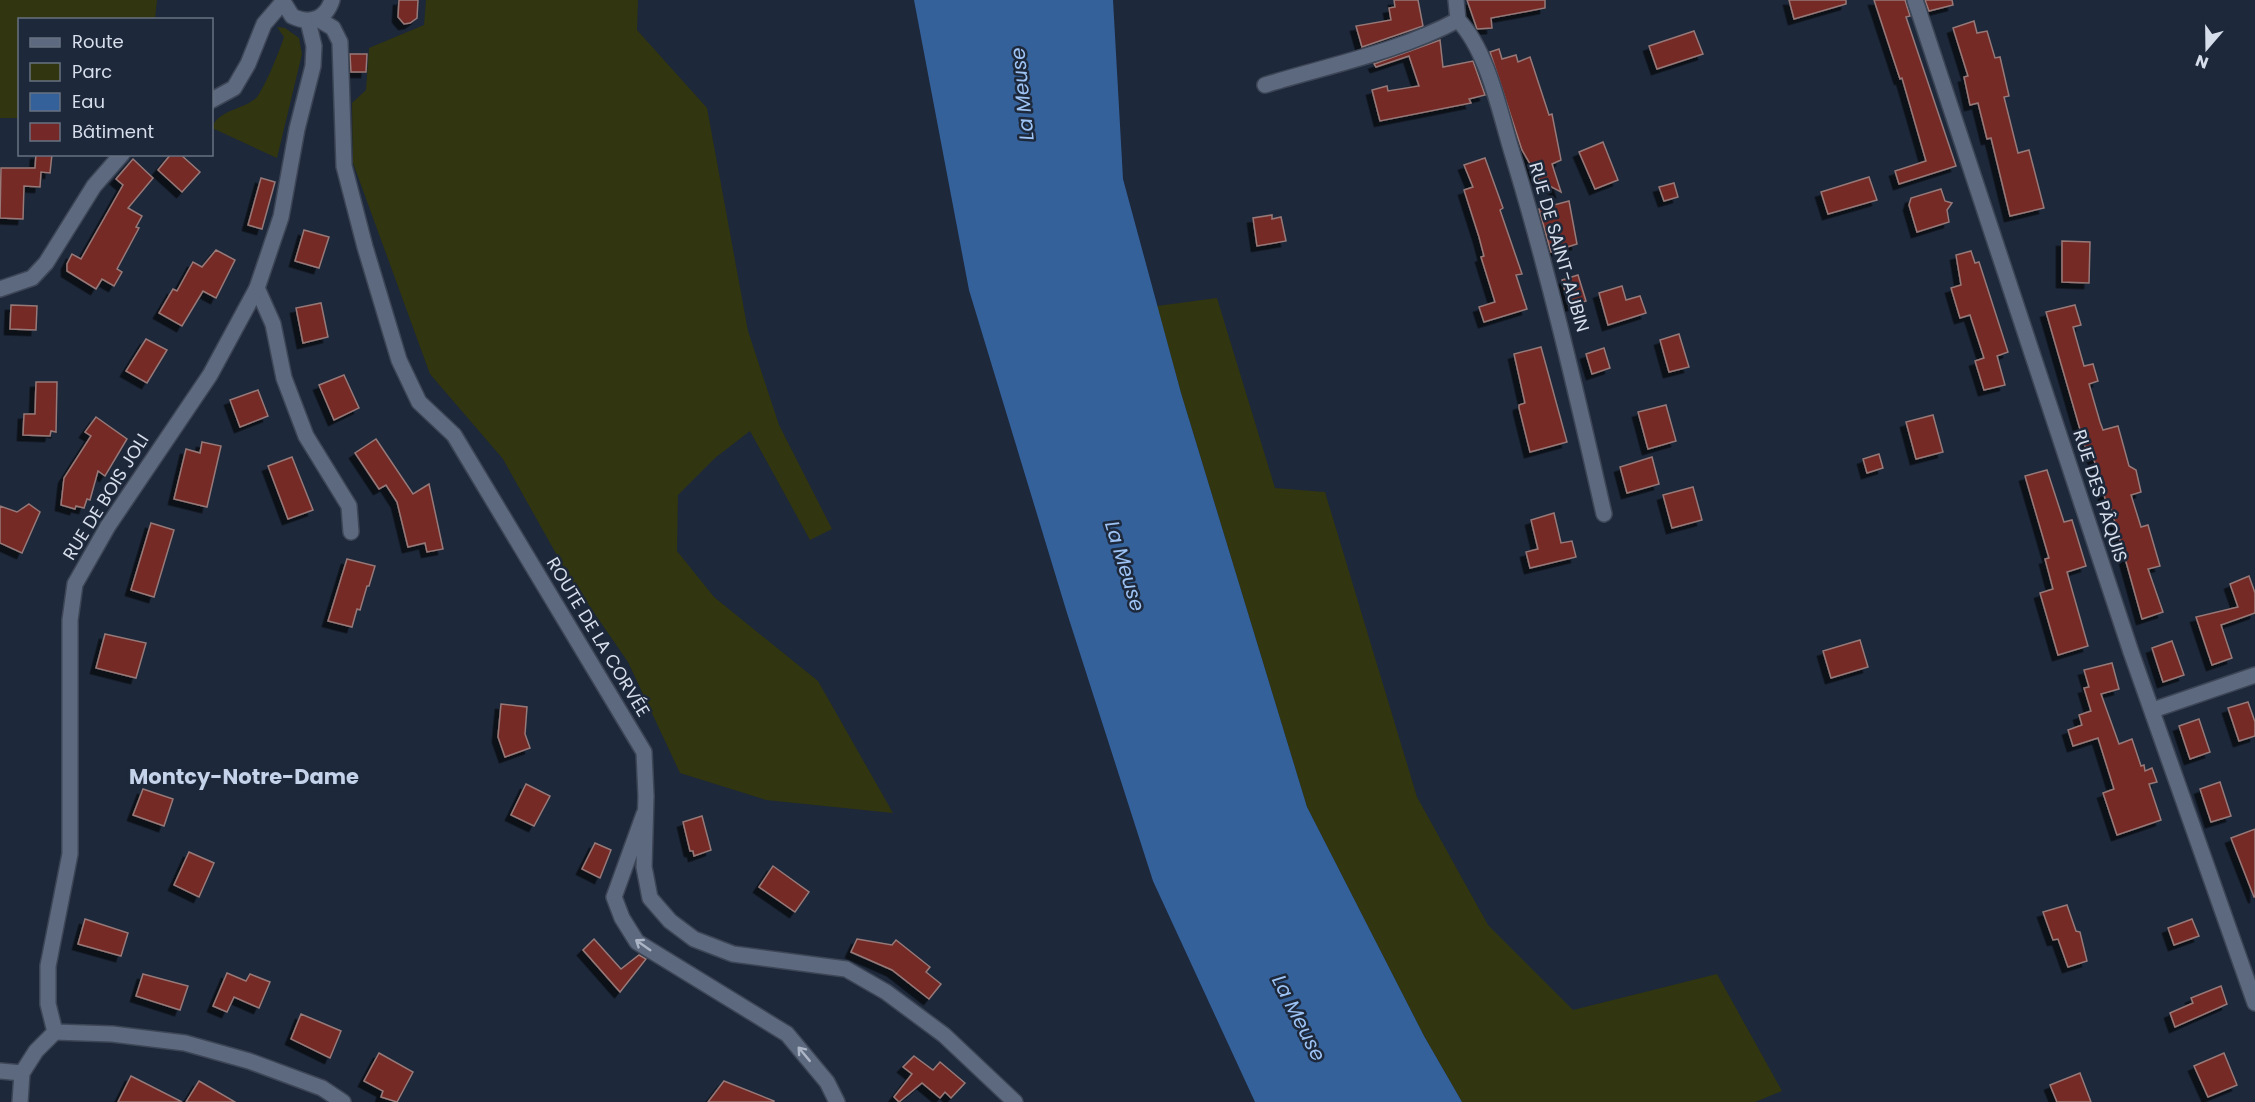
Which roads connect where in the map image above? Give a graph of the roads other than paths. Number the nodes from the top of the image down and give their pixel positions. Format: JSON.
{"nodes":[{"id":1,"x":332,"y":0,"type":"edge"},
{"id":2,"x":1456,"y":0,"type":"edge"},
{"id":3,"x":1915,"y":0,"type":"edge"},
{"id":4,"x":282,"y":2,"type":"edge"},
{"id":5,"x":313,"y":20,"type":"junction"},
{"id":6,"x":1458,"y":20,"type":"junction"},
{"id":7,"x":1265,"y":85,"type":"dead end"},
{"id":8,"x":213,"y":99,"type":"edge"},
{"id":9,"x":120,"y":156,"type":"edge"},
{"id":10,"x":0,"y":288,"type":"edge"},
{"id":11,"x":257,"y":288,"type":"junction"},
{"id":12,"x":1604,"y":514,"type":"dead end"},
{"id":13,"x":351,"y":532,"type":"dead end"},
{"id":14,"x":2255,"y":675,"type":"edge"},
{"id":15,"x":2153,"y":710,"type":"junction"},
{"id":16,"x":646,"y":808,"type":"junction"},
{"id":17,"x":2255,"y":1003,"type":"edge"},
{"id":18,"x":55,"y":1032,"type":"junction"},
{"id":19,"x":0,"y":1071,"type":"edge"},
{"id":20,"x":22,"y":1073,"type":"junction"},
{"id":21,"x":20,"y":1102,"type":"edge"},
{"id":22,"x":343,"y":1102,"type":"edge"},
{"id":23,"x":837,"y":1102,"type":"edge"},
{"id":24,"x":1014,"y":1102,"type":"edge"}],
"edges":[{"from":1,"to":5,"type":"street"},
{"from":2,"to":6,"type":"street"},
{"from":3,"to":15,"type":"street","name":"RUE DES PÂQUIS"},
{"from":4,"to":5,"type":"street","name":"ROUTE DE LA CORVÉE"},
{"from":4,"to":8,"type":"street"},
{"from":5,"to":11,"type":"street","name":"RUE DE BOIS JOLI"},
{"from":5,"to":16,"type":"street","name":"ROUTE DE LA CORVÉE"},
{"from":6,"to":7,"type":"street"},
{"from":6,"to":12,"type":"street","name":"RUE DE SAINT-AUBIN"},
{"from":9,"to":10,"type":"street"},
{"from":11,"to":13,"type":"street"},
{"from":11,"to":18,"type":"street","name":"RUE DE BOIS JOLI"},
{"from":14,"to":15,"type":"street"},
{"from":15,"to":17,"type":"street","name":"RUE DES PÂQUIS"},
{"from":23,"to":16,"type":"street","one_way":true},
{"from":16,"to":24,"type":"street","name":"ROUTE DE LA CORVÉE"},
{"from":18,"to":20,"type":"street"},
{"from":18,"to":22,"type":"street"},
{"from":19,"to":20,"type":"street"},
{"from":20,"to":21,"type":"street"}]}
